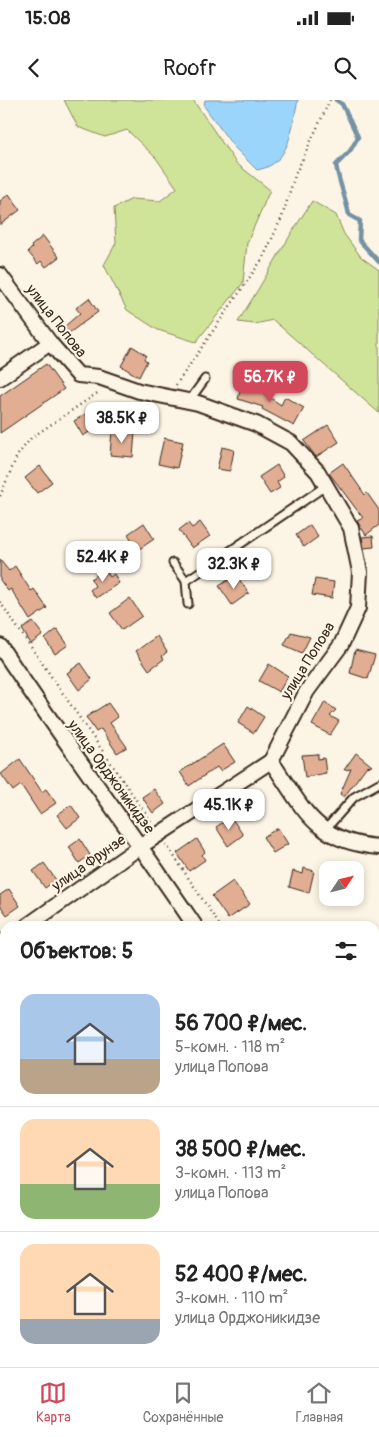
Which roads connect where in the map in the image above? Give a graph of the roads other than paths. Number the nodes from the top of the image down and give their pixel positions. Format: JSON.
{"nodes":[{"id":1,"x":0,"y":275,"type":"edge"},
{"id":2,"x":50,"y":343,"type":"junction"},
{"id":3,"x":0,"y":378,"type":"edge"},
{"id":4,"x":205,"y":378,"type":"dead end"},
{"id":5,"x":189,"y":402,"type":"junction"},
{"id":6,"x":327,"y":484,"type":"junction"},
{"id":7,"x":173,"y":563,"type":"dead end"},
{"id":8,"x":186,"y":581,"type":"junction"},
{"id":9,"x":188,"y":604,"type":"dead end"},
{"id":10,"x":0,"y":646,"type":"edge"},
{"id":11,"x":271,"y":761,"type":"junction"},
{"id":12,"x":379,"y":783,"type":"edge"},
{"id":13,"x":325,"y":830,"type":"junction"},
{"id":14,"x":141,"y":846,"type":"junction"},
{"id":15,"x":379,"y":847,"type":"edge"},
{"id":16,"x":34,"y":921,"type":"edge"},
{"id":17,"x":193,"y":921,"type":"edge"}],
"edges":[{"from":1,"to":2,"type":"street","name":"улица Попова"},
{"from":2,"to":3,"type":"street"},
{"from":2,"to":5,"type":"street","name":"улица Попова"},
{"from":4,"to":5,"type":"lane"},
{"from":5,"to":6,"type":"street","name":"улица Попова"},
{"from":6,"to":8,"type":"lane"},
{"from":6,"to":11,"type":"street","name":"улица Попова"},
{"from":7,"to":8,"type":"lane"},
{"from":8,"to":9,"type":"lane"},
{"from":10,"to":14,"type":"street","name":"улица Орджоникидзе"},
{"from":11,"to":13,"type":"street"},
{"from":11,"to":14,"type":"street","name":"улица Фрунзе"},
{"from":12,"to":13,"type":"lane"},
{"from":13,"to":15,"type":"street"},
{"from":14,"to":16,"type":"street","name":"улица Фрунзе"},
{"from":14,"to":17,"type":"street","name":"улица Орджоникидзе"}]}
